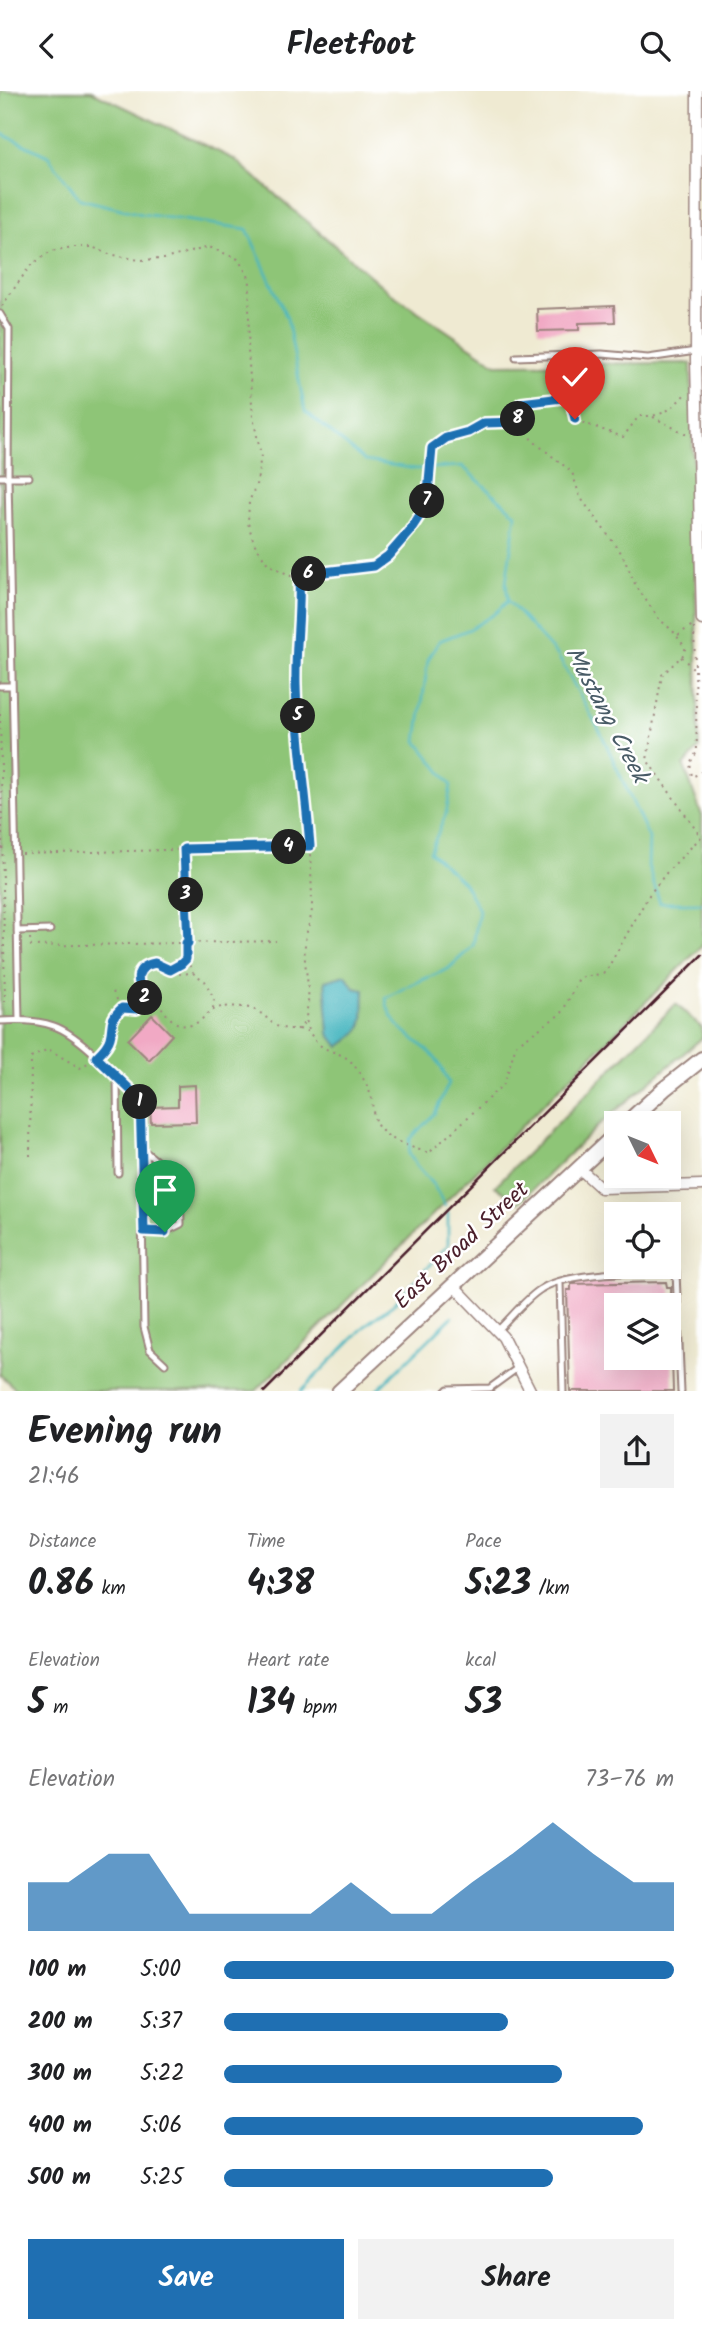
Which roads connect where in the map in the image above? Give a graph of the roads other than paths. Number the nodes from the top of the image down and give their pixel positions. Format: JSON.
{"nodes":[{"id":1,"x":697,"y":91,"type":"edge"},
{"id":2,"x":700,"y":105,"type":"edge"},
{"id":3,"x":700,"y":228,"type":"edge"},
{"id":4,"x":0,"y":311,"type":"edge"},
{"id":5,"x":699,"y":351,"type":"edge"},
{"id":6,"x":0,"y":355,"type":"edge"},
{"id":7,"x":8,"y":355,"type":"junction"},
{"id":8,"x":516,"y":356,"type":"dead end"},
{"id":9,"x":0,"y":477,"type":"edge"},
{"id":10,"x":8,"y":477,"type":"junction"},
{"id":11,"x":29,"y":477,"type":"dead end"},
{"id":12,"x":698,"y":622,"type":"edge"},
{"id":13,"x":0,"y":686,"type":"edge"},
{"id":14,"x":12,"y":686,"type":"junction"},
{"id":15,"x":50,"y":930,"type":"dead end"},
{"id":16,"x":18,"y":931,"type":"junction"},
{"id":17,"x":19,"y":1020,"type":"junction"},
{"id":18,"x":0,"y":1021,"type":"edge"},
{"id":19,"x":702,"y":1059,"type":"edge"},
{"id":20,"x":117,"y":1077,"type":"junction"},
{"id":21,"x":640,"y":1111,"type":"edge"},
{"id":22,"x":604,"y":1144,"type":"edge"},
{"id":23,"x":142,"y":1149,"type":"junction"},
{"id":24,"x":579,"y":1168,"type":"junction"},
{"id":25,"x":118,"y":1173,"type":"dead end"},
{"id":26,"x":702,"y":1185,"type":"edge"},
{"id":27,"x":144,"y":1231,"type":"junction"},
{"id":28,"x":560,"y":1282,"type":"junction"},
{"id":29,"x":453,"y":1285,"type":"junction"},
{"id":30,"x":497,"y":1331,"type":"junction"},
{"id":31,"x":165,"y":1364,"type":"dead end"},
{"id":32,"x":519,"y":1367,"type":"junction"},
{"id":33,"x":339,"y":1391,"type":"edge"},
{"id":34,"x":445,"y":1391,"type":"edge"},
{"id":35,"x":531,"y":1391,"type":"edge"},
{"id":36,"x":563,"y":1391,"type":"edge"},
{"id":37,"x":681,"y":1391,"type":"edge"}],
"edges":[{"from":1,"to":2,"type":"street"},
{"from":2,"to":3,"type":"street"},
{"from":3,"to":5,"type":"street"},
{"from":4,"to":7,"type":"lane"},
{"from":5,"to":8,"type":"lane"},
{"from":5,"to":12,"type":"street"},
{"from":6,"to":7,"type":"lane"},
{"from":7,"to":10,"type":"lane"},
{"from":9,"to":10,"type":"lane"},
{"from":10,"to":11,"type":"lane"},
{"from":10,"to":14,"type":"lane"},
{"from":13,"to":14,"type":"lane"},
{"from":14,"to":16,"type":"lane"},
{"from":15,"to":16,"type":"lane"},
{"from":16,"to":17,"type":"lane"},
{"from":17,"to":18,"type":"lane"},
{"from":17,"to":20,"type":"lane"},
{"from":19,"to":21,"type":"main road"},
{"from":20,"to":23,"type":"lane"},
{"from":20,"to":25,"type":"lane"},
{"from":22,"to":24,"type":"main road","name":"East Broad Street"},
{"from":23,"to":27,"type":"lane"},
{"from":23,"to":27,"type":"lane"},
{"from":24,"to":26,"type":"street"},
{"from":24,"to":29,"type":"main road","name":"East Broad Street"},
{"from":27,"to":31,"type":"lane"},
{"from":28,"to":30,"type":"lane"},
{"from":28,"to":36,"type":"lane"},
{"from":28,"to":37,"type":"lane"},
{"from":29,"to":30,"type":"street"},
{"from":29,"to":33,"type":"main road","name":"East Broad Street"},
{"from":30,"to":32,"type":"street"},
{"from":32,"to":34,"type":"lane"},
{"from":32,"to":35,"type":"street"}]}
